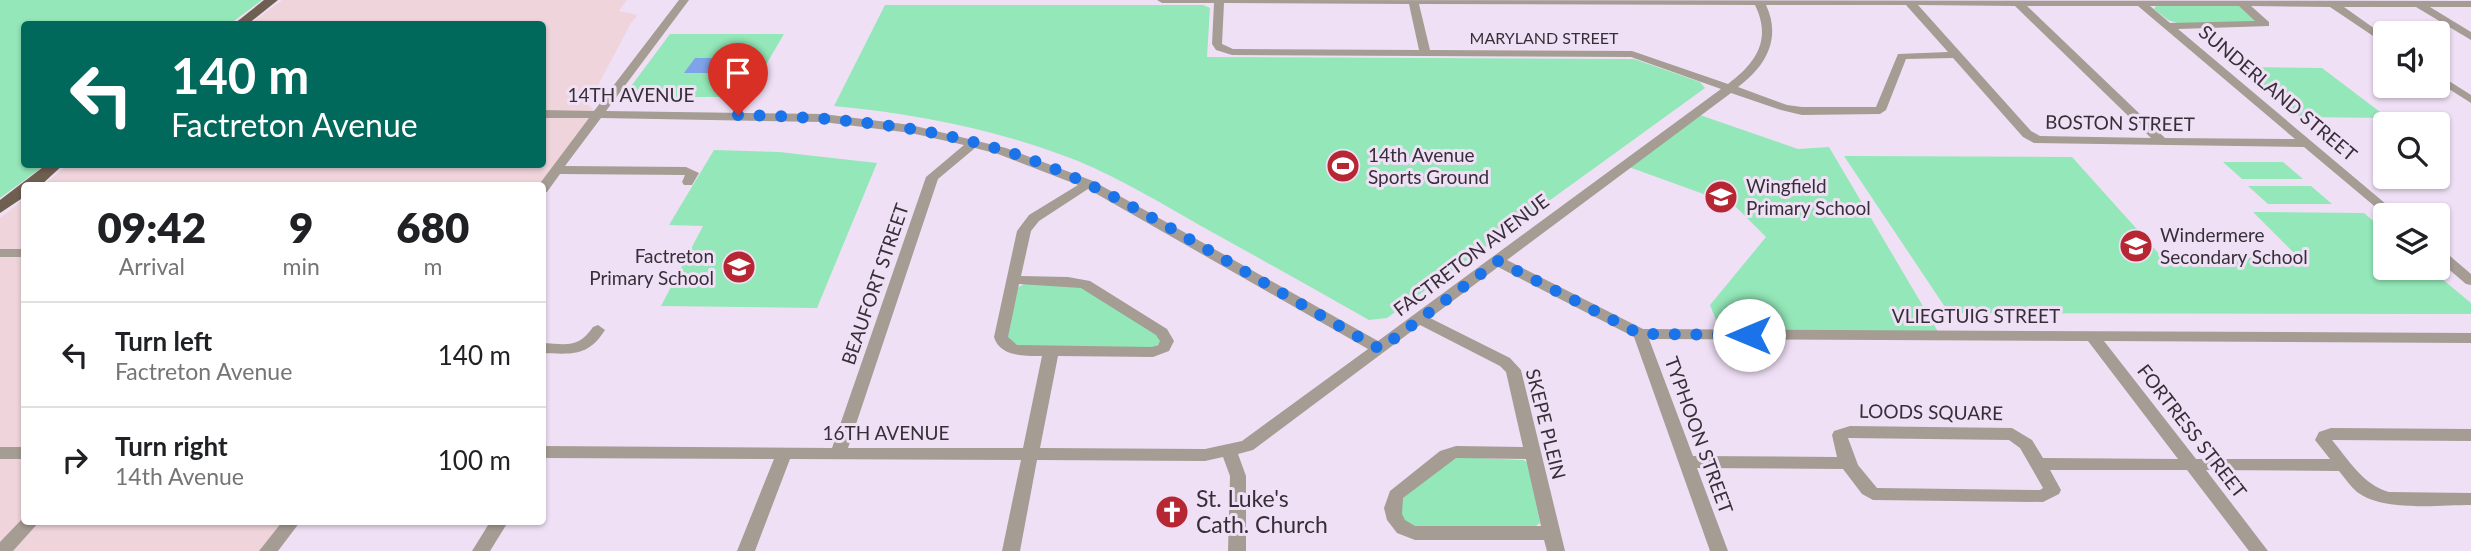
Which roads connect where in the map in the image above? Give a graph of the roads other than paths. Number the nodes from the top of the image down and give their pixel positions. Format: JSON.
{"nodes":[{"id":1,"x":272,"y":0,"type":"edge"},
{"id":2,"x":684,"y":0,"type":"edge"},
{"id":3,"x":1161,"y":0,"type":"edge"},
{"id":4,"x":1219,"y":0,"type":"edge"},
{"id":5,"x":1413,"y":0,"type":"edge"},
{"id":6,"x":1758,"y":1,"type":"edge"},
{"id":7,"x":2139,"y":1,"type":"edge"},
{"id":8,"x":1909,"y":2,"type":"junction"},
{"id":9,"x":2416,"y":2,"type":"edge"},
{"id":10,"x":2018,"y":3,"type":"junction"},
{"id":11,"x":2241,"y":3,"type":"junction"},
{"id":12,"x":2332,"y":3,"type":"junction"},
{"id":13,"x":2471,"y":4,"type":"edge"},
{"id":14,"x":244,"y":21,"type":"edge"},
{"id":15,"x":2168,"y":26,"type":"junction"},
{"id":16,"x":2373,"y":32,"type":"edge"},
{"id":17,"x":2471,"y":37,"type":"edge"},
{"id":18,"x":1425,"y":53,"type":"junction"},
{"id":19,"x":1955,"y":55,"type":"junction"},
{"id":20,"x":2450,"y":85,"type":"edge"},
{"id":21,"x":1731,"y":89,"type":"junction"},
{"id":22,"x":2471,"y":100,"type":"edge"},
{"id":23,"x":546,"y":114,"type":"edge"},
{"id":24,"x":598,"y":114,"type":"junction"},
{"id":25,"x":2162,"y":142,"type":"junction"},
{"id":26,"x":974,"y":143,"type":"junction"},
{"id":27,"x":2307,"y":143,"type":"junction"},
{"id":28,"x":52,"y":168,"type":"edge"},
{"id":29,"x":556,"y":170,"type":"junction"},
{"id":30,"x":34,"y":182,"type":"edge"},
{"id":31,"x":688,"y":182,"type":"dead end"},
{"id":32,"x":546,"y":183,"type":"edge"},
{"id":33,"x":1088,"y":184,"type":"junction"},
{"id":34,"x":21,"y":191,"type":"edge"},
{"id":35,"x":2379,"y":203,"type":"edge"},
{"id":36,"x":0,"y":208,"type":"edge"},
{"id":37,"x":0,"y":253,"type":"edge"},
{"id":38,"x":21,"y":253,"type":"edge"},
{"id":39,"x":1498,"y":261,"type":"junction"},
{"id":40,"x":2450,"y":263,"type":"edge"},
{"id":41,"x":1014,"y":280,"type":"junction"},
{"id":42,"x":2471,"y":281,"type":"edge"},
{"id":43,"x":1420,"y":319,"type":"junction"},
{"id":44,"x":598,"y":330,"type":"dead end"},
{"id":45,"x":1640,"y":334,"type":"junction"},
{"id":46,"x":2092,"y":337,"type":"junction"},
{"id":47,"x":2471,"y":338,"type":"edge"},
{"id":48,"x":546,"y":348,"type":"edge"},
{"id":49,"x":1380,"y":349,"type":"junction"},
{"id":50,"x":1051,"y":351,"type":"junction"},
{"id":51,"x":2471,"y":435,"type":"edge"},
{"id":52,"x":546,"y":452,"type":"edge"},
{"id":53,"x":1229,"y":452,"type":"junction"},
{"id":54,"x":0,"y":453,"type":"edge"},
{"id":55,"x":21,"y":453,"type":"edge"},
{"id":56,"x":1533,"y":453,"type":"junction"},
{"id":57,"x":784,"y":454,"type":"junction"},
{"id":58,"x":838,"y":454,"type":"junction"},
{"id":59,"x":1030,"y":455,"type":"junction"},
{"id":60,"x":1686,"y":462,"type":"junction"},
{"id":61,"x":1850,"y":463,"type":"junction"},
{"id":62,"x":2039,"y":464,"type":"junction"},
{"id":63,"x":2192,"y":464,"type":"junction"},
{"id":64,"x":2343,"y":465,"type":"junction"},
{"id":65,"x":2471,"y":499,"type":"edge"},
{"id":66,"x":27,"y":525,"type":"edge"},
{"id":67,"x":289,"y":525,"type":"edge"},
{"id":68,"x":497,"y":525,"type":"edge"},
{"id":69,"x":1551,"y":533,"type":"junction"},
{"id":70,"x":2,"y":551,"type":"edge"},
{"id":71,"x":268,"y":551,"type":"edge"},
{"id":72,"x":481,"y":551,"type":"edge"},
{"id":73,"x":746,"y":551,"type":"edge"},
{"id":74,"x":1011,"y":551,"type":"edge"},
{"id":75,"x":1237,"y":551,"type":"edge"},
{"id":76,"x":1556,"y":551,"type":"edge"},
{"id":77,"x":1719,"y":551,"type":"edge"},
{"id":78,"x":2259,"y":551,"type":"edge"}],
"edges":[{"from":1,"to":14,"type":"main road"},
{"from":2,"to":24,"type":"street"},
{"from":3,"to":4,"type":"street"},
{"from":4,"to":5,"type":"street"},
{"from":4,"to":18,"type":"street","name":"MARYLAND STREET"},
{"from":5,"to":6,"type":"street"},
{"from":5,"to":18,"type":"street"},
{"from":6,"to":8,"type":"street"},
{"from":6,"to":21,"type":"street","name":"FACTRETON AVENUE"},
{"from":7,"to":10,"type":"street"},
{"from":7,"to":11,"type":"street"},
{"from":7,"to":15,"type":"street","name":"SUNDERLAND STREET"},
{"from":8,"to":10,"type":"street"},
{"from":8,"to":19,"type":"street","name":"BOSTON STREET"},
{"from":9,"to":12,"type":"street"},
{"from":9,"to":13,"type":"street"},
{"from":9,"to":17,"type":"street"},
{"from":10,"to":25,"type":"street"},
{"from":11,"to":12,"type":"street"},
{"from":11,"to":15,"type":"street"},
{"from":12,"to":16,"type":"street"},
{"from":15,"to":27,"type":"street","name":"SUNDERLAND STREET"},
{"from":18,"to":21,"type":"street","name":"MARYLAND STREET"},
{"from":19,"to":21,"type":"street","name":"MARYLAND STREET"},
{"from":19,"to":25,"type":"street","name":"BOSTON STREET"},
{"from":20,"to":22,"type":"street"},
{"from":21,"to":39,"type":"street","name":"FACTRETON AVENUE"},
{"from":23,"to":24,"type":"street","name":"14TH AVENUE"},
{"from":24,"to":26,"type":"street","name":"14TH AVENUE"},
{"from":24,"to":29,"type":"street"},
{"from":25,"to":27,"type":"street","name":"BOSTON STREET"},
{"from":26,"to":33,"type":"street","name":"14TH AVENUE"},
{"from":26,"to":58,"type":"street","name":"BEAUFORT STREET"},
{"from":27,"to":35,"type":"street","name":"SUNDERLAND STREET"},
{"from":28,"to":30,"type":"main road"},
{"from":29,"to":31,"type":"street"},
{"from":29,"to":32,"type":"street"},
{"from":33,"to":41,"type":"street"},
{"from":33,"to":49,"type":"street","name":"14TH AVENUE"},
{"from":34,"to":36,"type":"main road"},
{"from":37,"to":38,"type":"street"},
{"from":39,"to":43,"type":"street","name":"FACTRETON AVENUE"},
{"from":39,"to":45,"type":"street","name":"VLIEGTUIG STREET"},
{"from":40,"to":42,"type":"street"},
{"from":41,"to":50,"type":"street"},
{"from":41,"to":50,"type":"street"},
{"from":43,"to":49,"type":"street","name":"FACTRETON AVENUE"},
{"from":43,"to":56,"type":"street","name":"SKEPE PLEIN"},
{"from":44,"to":48,"type":"street"},
{"from":45,"to":46,"type":"street","name":"VLIEGTUIG STREET"},
{"from":45,"to":60,"type":"street","name":"TYPHOON STREET"},
{"from":46,"to":47,"type":"street","name":"VLIEGTUIG STREET"},
{"from":46,"to":63,"type":"street","name":"FORTRESS STREET"},
{"from":49,"to":53,"type":"street","name":"FACTRETON AVENUE"},
{"from":50,"to":59,"type":"street"},
{"from":51,"to":64,"type":"street"},
{"from":52,"to":57,"type":"street","name":"16TH AVENUE"},
{"from":53,"to":59,"type":"street","name":"16TH AVENUE"},
{"from":53,"to":75,"type":"street"},
{"from":54,"to":55,"type":"street"},
{"from":56,"to":69,"type":"street","name":"SKEPE PLEIN"},
{"from":56,"to":69,"type":"street"},
{"from":57,"to":58,"type":"street","name":"16TH AVENUE"},
{"from":57,"to":73,"type":"street"},
{"from":58,"to":59,"type":"street","name":"16TH AVENUE"},
{"from":59,"to":74,"type":"street"},
{"from":60,"to":61,"type":"street"},
{"from":60,"to":77,"type":"street","name":"TYPHOON STREET"},
{"from":61,"to":62,"type":"street","name":"LOODS SQUARE"},
{"from":61,"to":62,"type":"street","name":"LOODS SQUARE"},
{"from":62,"to":63,"type":"street"},
{"from":63,"to":64,"type":"street"},
{"from":63,"to":78,"type":"street","name":"FORTRESS STREET"},
{"from":64,"to":65,"type":"street"},
{"from":66,"to":70,"type":"street"},
{"from":67,"to":71,"type":"street"},
{"from":68,"to":72,"type":"street"},
{"from":69,"to":76,"type":"street","name":"SKEPE PLEIN"}]}
